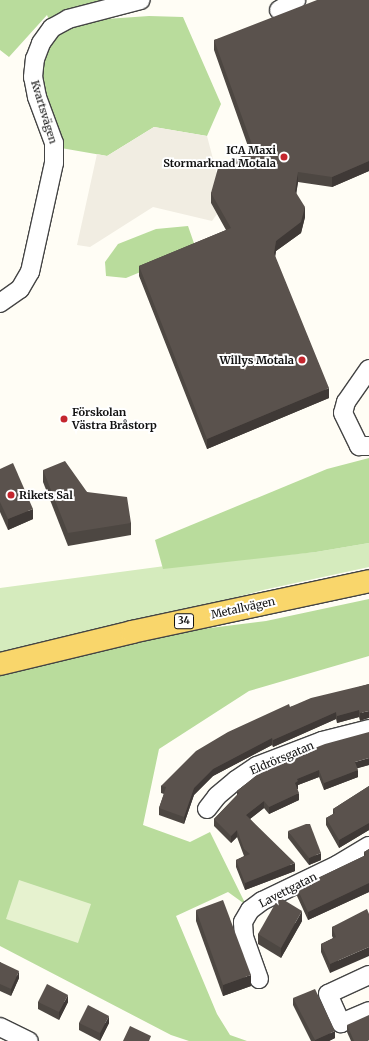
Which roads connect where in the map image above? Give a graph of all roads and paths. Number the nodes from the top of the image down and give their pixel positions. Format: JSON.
{"nodes":[{"id":1,"x":141,"y":0,"type":"edge"},
{"id":2,"x":296,"y":0,"type":"edge"},
{"id":3,"x":279,"y":10,"type":"dead end"},
{"id":4,"x":0,"y":303,"type":"edge"},
{"id":5,"x":369,"y":370,"type":"edge"},
{"id":6,"x":369,"y":446,"type":"edge"},
{"id":7,"x":369,"y":581,"type":"edge"},
{"id":8,"x":0,"y":664,"type":"edge"},
{"id":9,"x":369,"y":729,"type":"edge"},
{"id":10,"x":207,"y":809,"type":"dead end"},
{"id":11,"x":369,"y":846,"type":"edge"},
{"id":12,"x":369,"y":975,"type":"edge"},
{"id":13,"x":259,"y":979,"type":"dead end"},
{"id":14,"x":369,"y":1011,"type":"edge"},
{"id":15,"x":0,"y":1027,"type":"edge"},
{"id":16,"x":29,"y":1041,"type":"edge"}],
"edges":[{"from":1,"to":4,"type":"street","name":"Kvartsvägen"},
{"from":2,"to":3,"type":"street"},
{"from":5,"to":6,"type":"street"},
{"from":7,"to":8,"type":"main road","name":"Metallvägen","number":"34"},
{"from":9,"to":10,"type":"street","name":"Eldrörsgatan"},
{"from":11,"to":13,"type":"street","name":"Lavettgatan"},
{"from":12,"to":14,"type":"street"},
{"from":15,"to":16,"type":"street"}]}
